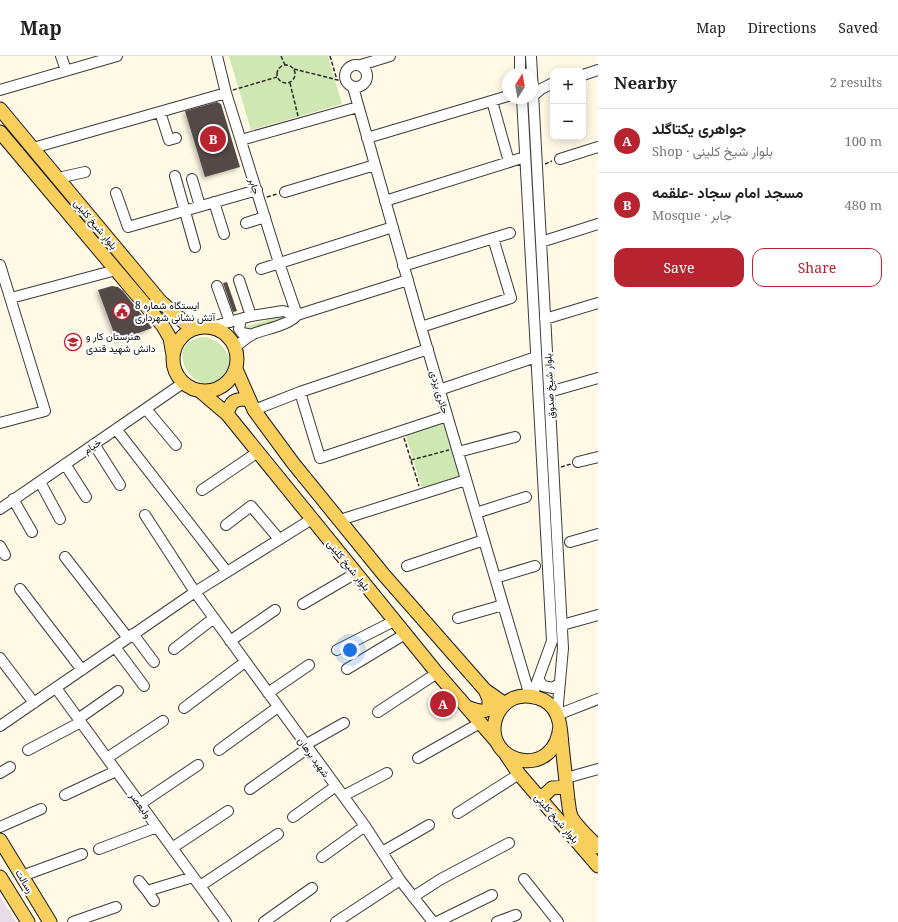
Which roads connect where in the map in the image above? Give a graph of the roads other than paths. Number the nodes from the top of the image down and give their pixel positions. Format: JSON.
{"nodes":[{"id":1,"x":61,"y":56,"type":"edge"},
{"id":2,"x":117,"y":56,"type":"edge"},
{"id":3,"x":217,"y":56,"type":"edge"},
{"id":4,"x":390,"y":56,"type":"edge"},
{"id":5,"x":520,"y":56,"type":"edge"},
{"id":6,"x":532,"y":56,"type":"edge"},
{"id":7,"x":361,"y":65,"type":"junction"},
{"id":8,"x":520,"y":68,"type":"edge"},
{"id":9,"x":532,"y":68,"type":"edge"},
{"id":10,"x":66,"y":70,"type":"junction"},
{"id":11,"x":598,"y":70,"type":"edge"},
{"id":12,"x":586,"y":74,"type":"edge"},
{"id":13,"x":345,"y":83,"type":"junction"},
{"id":14,"x":538,"y":83,"type":"edge"},
{"id":15,"x":550,"y":84,"type":"edge"},
{"id":16,"x":550,"y":85,"type":"edge"},
{"id":17,"x":0,"y":90,"type":"edge"},
{"id":18,"x":226,"y":92,"type":"junction"},
{"id":19,"x":538,"y":92,"type":"edge"},
{"id":20,"x":502,"y":98,"type":"edge"},
{"id":21,"x":492,"y":101,"type":"junction"},
{"id":22,"x":522,"y":104,"type":"edge"},
{"id":23,"x":533,"y":104,"type":"edge"},
{"id":24,"x":358,"y":107,"type":"junction"},
{"id":25,"x":0,"y":109,"type":"edge"},
{"id":26,"x":160,"y":112,"type":"junction"},
{"id":27,"x":0,"y":132,"type":"edge"},
{"id":28,"x":176,"y":138,"type":"dead end"},
{"id":29,"x":367,"y":138,"type":"junction"},
{"id":30,"x":241,"y":140,"type":"junction"},
{"id":31,"x":598,"y":147,"type":"edge"},
{"id":32,"x":33,"y":148,"type":"junction"},
{"id":33,"x":525,"y":157,"type":"junction"},
{"id":34,"x":560,"y":158,"type":"road end"},
{"id":35,"x":509,"y":162,"type":"junction"},
{"id":36,"x":375,"y":166,"type":"junction"},
{"id":37,"x":85,"y":172,"type":"dead end"},
{"id":38,"x":175,"y":176,"type":"dead end"},
{"id":39,"x":58,"y":178,"type":"junction"},
{"id":40,"x":192,"y":179,"type":"dead end"},
{"id":41,"x":257,"y":190,"type":"junction"},
{"id":42,"x":284,"y":192,"type":"road end"},
{"id":43,"x":116,"y":193,"type":"dead end"},
{"id":44,"x":385,"y":201,"type":"junction"},
{"id":45,"x":214,"y":202,"type":"junction"},
{"id":46,"x":200,"y":206,"type":"junction"},
{"id":47,"x":185,"y":210,"type":"junction"},
{"id":48,"x":265,"y":217,"type":"junction"},
{"id":49,"x":246,"y":223,"type":"dead end"},
{"id":50,"x":598,"y":224,"type":"edge"},
{"id":51,"x":393,"y":227,"type":"junction"},
{"id":52,"x":510,"y":233,"type":"dead end"},
{"id":53,"x":224,"y":234,"type":"dead end"},
{"id":54,"x":493,"y":238,"type":"junction"},
{"id":55,"x":541,"y":242,"type":"junction"},
{"id":56,"x":195,"y":246,"type":"dead end"},
{"id":57,"x":128,"y":263,"type":"junction"},
{"id":58,"x":279,"y":263,"type":"junction"},
{"id":59,"x":0,"y":265,"type":"edge"},
{"id":60,"x":403,"y":266,"type":"junction"},
{"id":61,"x":261,"y":269,"type":"dead end"},
{"id":62,"x":116,"y":270,"type":"junction"},
{"id":63,"x":239,"y":280,"type":"dead end"},
{"id":64,"x":408,"y":280,"type":"junction"},
{"id":65,"x":217,"y":286,"type":"dead end"},
{"id":66,"x":11,"y":298,"type":"junction"},
{"id":67,"x":598,"y":303,"type":"edge"},
{"id":68,"x":297,"y":314,"type":"junction"},
{"id":69,"x":251,"y":316,"type":"junction"},
{"id":70,"x":241,"y":319,"type":"junction"},
{"id":71,"x":545,"y":319,"type":"junction"},
{"id":72,"x":230,"y":322,"type":"junction"},
{"id":73,"x":206,"y":327,"type":"junction"},
{"id":74,"x":421,"y":327,"type":"junction"},
{"id":75,"x":252,"y":335,"type":"junction"},
{"id":76,"x":235,"y":347,"type":"junction"},
{"id":77,"x":428,"y":350,"type":"junction"},
{"id":78,"x":173,"y":355,"type":"junction"},
{"id":79,"x":536,"y":357,"type":"junction"},
{"id":80,"x":236,"y":369,"type":"junction"},
{"id":81,"x":598,"y":378,"type":"edge"},
{"id":82,"x":183,"y":383,"type":"junction"},
{"id":83,"x":439,"y":390,"type":"junction"},
{"id":84,"x":200,"y":391,"type":"junction"},
{"id":85,"x":300,"y":392,"type":"junction"},
{"id":86,"x":549,"y":392,"type":"junction"},
{"id":87,"x":251,"y":405,"type":"junction"},
{"id":88,"x":146,"y":409,"type":"junction"},
{"id":89,"x":228,"y":414,"type":"junction"},
{"id":90,"x":447,"y":416,"type":"junction"},
{"id":91,"x":0,"y":423,"type":"edge"},
{"id":92,"x":116,"y":429,"type":"junction"},
{"id":93,"x":515,"y":437,"type":"dead end"},
{"id":94,"x":94,"y":444,"type":"junction"},
{"id":95,"x":176,"y":445,"type":"dead end"},
{"id":96,"x":457,"y":450,"type":"junction"},
{"id":97,"x":258,"y":452,"type":"junction"},
{"id":98,"x":598,"y":457,"type":"edge"},
{"id":99,"x":578,"y":462,"type":"road end"},
{"id":100,"x":65,"y":464,"type":"junction"},
{"id":101,"x":466,"y":480,"type":"junction"},
{"id":102,"x":40,"y":482,"type":"junction"},
{"id":103,"x":120,"y":485,"type":"dead end"},
{"id":104,"x":202,"y":490,"type":"dead end"},
{"id":105,"x":86,"y":497,"type":"dead end"},
{"id":106,"x":526,"y":497,"type":"dead end"},
{"id":107,"x":13,"y":500,"type":"junction"},
{"id":108,"x":0,"y":509,"type":"edge"},
{"id":109,"x":476,"y":513,"type":"junction"},
{"id":110,"x":145,"y":514,"type":"dead end"},
{"id":111,"x":60,"y":519,"type":"dead end"},
{"id":112,"x":312,"y":519,"type":"junction"},
{"id":113,"x":340,"y":520,"type":"junction"},
{"id":114,"x":226,"y":525,"type":"dead end"},
{"id":115,"x":32,"y":532,"type":"dead end"},
{"id":116,"x":598,"y":534,"type":"edge"},
{"id":117,"x":279,"y":539,"type":"junction"},
{"id":118,"x":484,"y":540,"type":"junction"},
{"id":119,"x":570,"y":542,"type":"dead end"},
{"id":120,"x":0,"y":546,"type":"edge"},
{"id":121,"x":5,"y":555,"type":"dead end"},
{"id":122,"x":65,"y":557,"type":"dead end"},
{"id":123,"x":407,"y":566,"type":"dead end"},
{"id":124,"x":536,"y":566,"type":"dead end"},
{"id":125,"x":227,"y":572,"type":"junction"},
{"id":126,"x":356,"y":573,"type":"junction"},
{"id":127,"x":495,"y":578,"type":"junction"},
{"id":128,"x":20,"y":590,"type":"dead end"},
{"id":129,"x":195,"y":592,"type":"junction"},
{"id":130,"x":303,"y":604,"type":"dead end"},
{"id":131,"x":503,"y":605,"type":"junction"},
{"id":132,"x":275,"y":610,"type":"dead end"},
{"id":133,"x":598,"y":615,"type":"edge"},
{"id":134,"x":214,"y":618,"type":"junction"},
{"id":135,"x":458,"y":618,"type":"dead end"},
{"id":136,"x":394,"y":621,"type":"junction"},
{"id":137,"x":562,"y":625,"type":"junction"},
{"id":138,"x":405,"y":634,"type":"junction"},
{"id":139,"x":131,"y":636,"type":"junction"},
{"id":140,"x":230,"y":641,"type":"junction"},
{"id":141,"x":115,"y":647,"type":"junction"},
{"id":142,"x":174,"y":649,"type":"dead end"},
{"id":143,"x":337,"y":650,"type":"dead end"},
{"id":144,"x":0,"y":658,"type":"edge"},
{"id":145,"x":154,"y":662,"type":"dead end"},
{"id":146,"x":245,"y":662,"type":"junction"},
{"id":147,"x":309,"y":665,"type":"dead end"},
{"id":148,"x":347,"y":669,"type":"dead end"},
{"id":149,"x":82,"y":670,"type":"junction"},
{"id":150,"x":437,"y":673,"type":"junction"},
{"id":151,"x":538,"y":679,"type":"junction"},
{"id":152,"x":560,"y":683,"type":"junction"},
{"id":153,"x":144,"y":686,"type":"dead end"},
{"id":154,"x":56,"y":688,"type":"junction"},
{"id":155,"x":485,"y":690,"type":"junction"},
{"id":156,"x":118,"y":691,"type":"dead end"},
{"id":157,"x":268,"y":693,"type":"junction"},
{"id":158,"x":531,"y":696,"type":"junction"},
{"id":159,"x":598,"y":699,"type":"edge"},
{"id":160,"x":34,"y":703,"type":"junction"},
{"id":161,"x":505,"y":704,"type":"junction"},
{"id":162,"x":278,"y":707,"type":"junction"},
{"id":163,"x":184,"y":708,"type":"dead end"},
{"id":164,"x":467,"y":708,"type":"junction"},
{"id":165,"x":378,"y":712,"type":"dead end"},
{"id":166,"x":79,"y":720,"type":"junction"},
{"id":167,"x":163,"y":721,"type":"dead end"},
{"id":168,"x":559,"y":721,"type":"junction"},
{"id":169,"x":344,"y":723,"type":"dead end"},
{"id":170,"x":480,"y":723,"type":"junction"},
{"id":171,"x":0,"y":726,"type":"edge"},
{"id":172,"x":500,"y":746,"type":"junction"},
{"id":173,"x":307,"y":747,"type":"junction"},
{"id":174,"x":28,"y":750,"type":"dead end"},
{"id":175,"x":219,"y":750,"type":"dead end"},
{"id":176,"x":106,"y":758,"type":"junction"},
{"id":177,"x":418,"y":758,"type":"dead end"},
{"id":178,"x":198,"y":765,"type":"dead end"},
{"id":179,"x":10,"y":767,"type":"dead end"},
{"id":180,"x":598,"y":769,"type":"edge"},
{"id":181,"x":116,"y":770,"type":"junction"},
{"id":182,"x":0,"y":773,"type":"edge"},
{"id":183,"x":387,"y":773,"type":"dead end"},
{"id":184,"x":519,"y":774,"type":"junction"},
{"id":185,"x":566,"y":782,"type":"junction"},
{"id":186,"x":336,"y":786,"type":"junction"},
{"id":187,"x":250,"y":789,"type":"dead end"},
{"id":188,"x":65,"y":795,"type":"dead end"},
{"id":189,"x":342,"y":796,"type":"junction"},
{"id":190,"x":540,"y":799,"type":"junction"},
{"id":191,"x":140,"y":804,"type":"junction"},
{"id":192,"x":41,"y":809,"type":"dead end"},
{"id":193,"x":228,"y":811,"type":"dead end"},
{"id":194,"x":458,"y":813,"type":"dead end"},
{"id":195,"x":293,"y":817,"type":"dead end"},
{"id":196,"x":429,"y":825,"type":"dead end"},
{"id":197,"x":365,"y":826,"type":"junction"},
{"id":198,"x":0,"y":827,"type":"edge"},
{"id":199,"x":157,"y":827,"type":"junction"},
{"id":200,"x":278,"y":834,"type":"dead end"},
{"id":201,"x":0,"y":840,"type":"edge"},
{"id":202,"x":509,"y":843,"type":"dead end"},
{"id":203,"x":598,"y":847,"type":"edge"},
{"id":204,"x":172,"y":848,"type":"junction"},
{"id":205,"x":99,"y":849,"type":"dead end"},
{"id":206,"x":382,"y":852,"type":"junction"},
{"id":207,"x":82,"y":854,"type":"dead end"},
{"id":208,"x":322,"y":857,"type":"dead end"},
{"id":209,"x":598,"y":866,"type":"edge"},
{"id":210,"x":22,"y":876,"type":"junction"},
{"id":211,"x":193,"y":876,"type":"junction"},
{"id":212,"x":0,"y":877,"type":"edge"},
{"id":213,"x":524,"y":879,"type":"dead end"},
{"id":214,"x":139,"y":880,"type":"dead end"},
{"id":215,"x":400,"y":880,"type":"junction"},
{"id":216,"x":200,"y":886,"type":"junction"},
{"id":217,"x":312,"y":888,"type":"dead end"},
{"id":218,"x":147,"y":891,"type":"junction"},
{"id":219,"x":492,"y":895,"type":"dead end"},
{"id":220,"x":413,"y":896,"type":"junction"},
{"id":221,"x":154,"y":901,"type":"dead end"},
{"id":222,"x":116,"y":907,"type":"dead end"},
{"id":223,"x":516,"y":915,"type":"dead end"},
{"id":224,"x":28,"y":922,"type":"edge"},
{"id":225,"x":50,"y":922,"type":"edge"},
{"id":226,"x":73,"y":922,"type":"edge"},
{"id":227,"x":226,"y":922,"type":"edge"},
{"id":228,"x":264,"y":922,"type":"edge"},
{"id":229,"x":336,"y":922,"type":"edge"},
{"id":230,"x":433,"y":922,"type":"edge"},
{"id":231,"x":437,"y":922,"type":"edge"},
{"id":232,"x":497,"y":922,"type":"edge"},
{"id":233,"x":558,"y":922,"type":"edge"}],
"edges":[{"from":1,"to":10,"type":"street"},
{"from":2,"to":10,"type":"street"},
{"from":3,"to":18,"type":"street","name":"جابر"},
{"from":4,"to":7,"type":"street"},
{"from":5,"to":8,"type":"street"},
{"from":6,"to":9,"type":"street","name":"بلوار شیخ صدوق"},
{"from":7,"to":13,"type":"street"},
{"from":7,"to":13,"type":"street"},
{"from":10,"to":17,"type":"street"},
{"from":11,"to":12,"type":"street"},
{"from":13,"to":24,"type":"street","name":"حائری یزدی"},
{"from":14,"to":15,"type":"street"},
{"from":16,"to":19,"type":"street"},
{"from":18,"to":26,"type":"street"},
{"from":18,"to":30,"type":"street","name":"جابر"},
{"from":20,"to":21,"type":"street"},
{"from":21,"to":29,"type":"street"},
{"from":21,"to":35,"type":"street"},
{"from":22,"to":33,"type":"street","name":"بلوار شیخ صدوق"},
{"from":23,"to":55,"type":"street","name":"بلوار شیخ صدوق"},
{"from":24,"to":29,"type":"street","name":"حائری یزدی"},
{"from":24,"to":30,"type":"street"},
{"from":25,"to":32,"type":"main road","name":"بلوار شیخ کلینی"},
{"from":26,"to":28,"type":"street"},
{"from":26,"to":32,"type":"street"},
{"from":27,"to":62,"type":"main road","name":"بلوار شیخ کلینی"},
{"from":29,"to":36,"type":"street","name":"حائری یزدی"},
{"from":30,"to":41,"type":"street","name":"جابر"},
{"from":31,"to":34,"type":"street"},
{"from":32,"to":39,"type":"main road","name":"بلوار شیخ کلینی"},
{"from":33,"to":35,"type":"street"},
{"from":33,"to":79,"type":"street","name":"بلوار شیخ صدوق"},
{"from":35,"to":44,"type":"street"},
{"from":36,"to":42,"type":"street"},
{"from":36,"to":44,"type":"street","name":"حائری یزدی"},
{"from":37,"to":39,"type":"street"},
{"from":38,"to":47,"type":"street"},
{"from":39,"to":57,"type":"main road","name":"بلوار شیخ کلینی"},
{"from":40,"to":46,"type":"street"},
{"from":41,"to":45,"type":"street"},
{"from":41,"to":48,"type":"street","name":"جابر"},
{"from":43,"to":47,"type":"street"},
{"from":44,"to":51,"type":"street","name":"حائری یزدی"},
{"from":45,"to":46,"type":"street"},
{"from":45,"to":53,"type":"street"},
{"from":46,"to":47,"type":"street"},
{"from":47,"to":56,"type":"street"},
{"from":48,"to":49,"type":"street"},
{"from":48,"to":58,"type":"street","name":"جابر"},
{"from":50,"to":55,"type":"street"},
{"from":51,"to":58,"type":"street"},
{"from":51,"to":60,"type":"street","name":"حائری یزدی"},
{"from":52,"to":54,"type":"street"},
{"from":54,"to":60,"type":"street"},
{"from":54,"to":74,"type":"street"},
{"from":55,"to":71,"type":"street","name":"بلوار شیخ صدوق"},
{"from":57,"to":62,"type":"main road"},
{"from":57,"to":73,"type":"main road","name":"بلوار شیخ کلینی"},
{"from":58,"to":61,"type":"street"},
{"from":58,"to":68,"type":"street","name":"جابر"},
{"from":59,"to":66,"type":"street"},
{"from":60,"to":64,"type":"street","name":"حائری یزدی"},
{"from":62,"to":66,"type":"street"},
{"from":62,"to":78,"type":"main road","name":"بلوار شیخ کلینی"},
{"from":63,"to":69,"type":"street"},
{"from":64,"to":68,"type":"street"},
{"from":64,"to":74,"type":"street","name":"حائری یزدی"},
{"from":65,"to":72,"type":"street"},
{"from":66,"to":91,"type":"street"},
{"from":67,"to":71,"type":"street"},
{"from":68,"to":69,"type":"street"},
{"from":68,"to":75,"type":"street"},
{"from":69,"to":70,"type":"street"},
{"from":70,"to":72,"type":"street"},
{"from":70,"to":75,"type":"street"},
{"from":71,"to":86,"type":"street","name":"بلوار شیخ صدوق"},
{"from":72,"to":73,"type":"street"},
{"from":73,"to":76,"type":"main road"},
{"from":73,"to":78,"type":"main road"},
{"from":74,"to":77,"type":"street","name":"حائری یزدی"},
{"from":75,"to":76,"type":"street"},
{"from":76,"to":80,"type":"main road"},
{"from":77,"to":83,"type":"street","name":"حائری یزدی"},
{"from":77,"to":85,"type":"street"},
{"from":78,"to":82,"type":"main road"},
{"from":79,"to":83,"type":"street"},
{"from":79,"to":151,"type":"street","name":"بلوار شیخ صدوق"},
{"from":80,"to":84,"type":"main road"},
{"from":80,"to":87,"type":"main road"},
{"from":81,"to":86,"type":"street"},
{"from":82,"to":84,"type":"main road"},
{"from":82,"to":88,"type":"street","name":"خیام"},
{"from":83,"to":90,"type":"street","name":"حائری یزدی"},
{"from":84,"to":89,"type":"main road","name":"بلوار شیخ کلینی"},
{"from":85,"to":87,"type":"street"},
{"from":85,"to":90,"type":"street"},
{"from":86,"to":137,"type":"street","name":"بلوار شیخ صدوق"},
{"from":87,"to":89,"type":"main road"},
{"from":87,"to":113,"type":"main road"},
{"from":88,"to":92,"type":"street","name":"خیام"},
{"from":88,"to":95,"type":"street"},
{"from":89,"to":97,"type":"main road","name":"بلوار شیخ کلینی"},
{"from":90,"to":96,"type":"street","name":"حائری یزدی"},
{"from":92,"to":94,"type":"street","name":"خیام"},
{"from":92,"to":125,"type":"street"},
{"from":93,"to":96,"type":"street"},
{"from":94,"to":100,"type":"street","name":"خیام"},
{"from":94,"to":103,"type":"street"},
{"from":96,"to":101,"type":"street","name":"حائری یزدی"},
{"from":97,"to":104,"type":"street"},
{"from":97,"to":112,"type":"main road","name":"بلوار شیخ کلینی"},
{"from":98,"to":99,"type":"street"},
{"from":100,"to":102,"type":"street","name":"خیام"},
{"from":100,"to":105,"type":"street"},
{"from":101,"to":109,"type":"street","name":"حائری یزدی"},
{"from":101,"to":113,"type":"street"},
{"from":102,"to":107,"type":"street","name":"خیام"},
{"from":102,"to":111,"type":"street"},
{"from":106,"to":109,"type":"street"},
{"from":107,"to":108,"type":"street","name":"خیام"},
{"from":107,"to":115,"type":"street"},
{"from":109,"to":118,"type":"street","name":"حائری یزدی"},
{"from":110,"to":129,"type":"street","name":"شهید برهان"},
{"from":112,"to":117,"type":"street"},
{"from":112,"to":126,"type":"main road","name":"بلوار شیخ کلینی"},
{"from":113,"to":155,"type":"main road"},
{"from":114,"to":117,"type":"street"},
{"from":116,"to":119,"type":"street"},
{"from":117,"to":125,"type":"street"},
{"from":118,"to":123,"type":"street"},
{"from":118,"to":127,"type":"street","name":"حائری یزدی"},
{"from":120,"to":121,"type":"street"},
{"from":122,"to":139,"type":"street"},
{"from":124,"to":127,"type":"street"},
{"from":125,"to":129,"type":"street"},
{"from":126,"to":130,"type":"street"},
{"from":126,"to":136,"type":"main road","name":"بلوار شیخ کلینی"},
{"from":127,"to":131,"type":"street","name":"حائری یزدی"},
{"from":128,"to":149,"type":"street"},
{"from":129,"to":134,"type":"street","name":"شهید برهان"},
{"from":129,"to":139,"type":"street"},
{"from":131,"to":135,"type":"street"},
{"from":131,"to":158,"type":"street","name":"حائری یزدی"},
{"from":132,"to":140,"type":"street"},
{"from":133,"to":137,"type":"street"},
{"from":134,"to":140,"type":"street","name":"شهید برهان"},
{"from":134,"to":142,"type":"street"},
{"from":136,"to":138,"type":"main road","name":"بلوار شیخ کلینی"},
{"from":136,"to":143,"type":"street"},
{"from":137,"to":152,"type":"street","name":"بلوار شیخ صدوق"},
{"from":138,"to":148,"type":"street"},
{"from":138,"to":150,"type":"main road","name":"بلوار شیخ کلینی"},
{"from":139,"to":141,"type":"street"},
{"from":139,"to":145,"type":"street"},
{"from":140,"to":146,"type":"street","name":"شهید برهان"},
{"from":141,"to":149,"type":"street"},
{"from":141,"to":153,"type":"street"},
{"from":144,"to":160,"type":"street"},
{"from":146,"to":157,"type":"street","name":"شهید برهان"},
{"from":146,"to":163,"type":"street"},
{"from":147,"to":157,"type":"street"},
{"from":149,"to":154,"type":"street"},
{"from":150,"to":164,"type":"main road","name":"بلوار شیخ کلینی"},
{"from":150,"to":165,"type":"street"},
{"from":151,"to":152,"type":"street"},
{"from":151,"to":158,"type":"street","name":"بلوار شیخ صدوق"},
{"from":152,"to":168,"type":"street","name":"بلوار شیخ صدوق"},
{"from":154,"to":160,"type":"street"},
{"from":154,"to":166,"type":"street","name":"ولیعصر"},
{"from":155,"to":161,"type":"main road"},
{"from":155,"to":164,"type":"main road"},
{"from":156,"to":166,"type":"street"},
{"from":157,"to":162,"type":"street","name":"شهید برهان"},
{"from":158,"to":161,"type":"main road"},
{"from":158,"to":168,"type":"main road"},
{"from":159,"to":168,"type":"street"},
{"from":160,"to":171,"type":"street"},
{"from":161,"to":172,"type":"main road"},
{"from":162,"to":173,"type":"street","name":"شهید برهان"},
{"from":162,"to":175,"type":"street"},
{"from":164,"to":170,"type":"main road","name":"بلوار شیخ کلینی"},
{"from":166,"to":174,"type":"street"},
{"from":166,"to":176,"type":"street","name":"ولیعصر"},
{"from":167,"to":176,"type":"street"},
{"from":168,"to":172,"type":"main road"},
{"from":168,"to":185,"type":"main road","name":"بلوار شیخ کلینی"},
{"from":169,"to":173,"type":"street"},
{"from":170,"to":172,"type":"main road","name":"بلوار شیخ کلینی"},
{"from":170,"to":177,"type":"street"},
{"from":172,"to":184,"type":"main road","name":"بلوار شیخ کلینی"},
{"from":173,"to":186,"type":"street","name":"شهید برهان"},
{"from":173,"to":187,"type":"street"},
{"from":176,"to":181,"type":"street","name":"ولیعصر"},
{"from":178,"to":191,"type":"street"},
{"from":179,"to":182,"type":"street"},
{"from":180,"to":185,"type":"street"},
{"from":181,"to":188,"type":"street"},
{"from":181,"to":191,"type":"street","name":"ولیعصر"},
{"from":183,"to":189,"type":"street"},
{"from":184,"to":190,"type":"main road","name":"بلوار شیخ کلینی"},
{"from":184,"to":194,"type":"street"},
{"from":185,"to":190,"type":"main road"},
{"from":185,"to":203,"type":"main road","name":"بلوار شیخ کلینی"},
{"from":186,"to":189,"type":"street","name":"شهید برهان"},
{"from":186,"to":195,"type":"street"},
{"from":189,"to":197,"type":"street","name":"شهید برهان"},
{"from":190,"to":209,"type":"main road","name":"بلوار شیخ کلینی"},
{"from":191,"to":199,"type":"street","name":"ولیعصر"},
{"from":192,"to":198,"type":"street"},
{"from":193,"to":204,"type":"street"},
{"from":196,"to":206,"type":"street"},
{"from":197,"to":206,"type":"street","name":"شهید برهان"},
{"from":197,"to":208,"type":"street"},
{"from":199,"to":204,"type":"street","name":"ولیعصر"},
{"from":199,"to":205,"type":"street"},
{"from":200,"to":216,"type":"street"},
{"from":201,"to":210,"type":"main road","name":"رسالت"},
{"from":202,"to":220,"type":"street"},
{"from":204,"to":211,"type":"street","name":"ولیعصر"},
{"from":206,"to":215,"type":"street","name":"شهید برهان"},
{"from":207,"to":210,"type":"street"},
{"from":210,"to":225,"type":"main road","name":"رسالت"},
{"from":211,"to":216,"type":"street","name":"ولیعصر"},
{"from":211,"to":218,"type":"street"},
{"from":212,"to":224,"type":"main road","name":"رسالت"},
{"from":213,"to":233,"type":"street"},
{"from":214,"to":218,"type":"street"},
{"from":215,"to":220,"type":"street","name":"شهید برهان"},
{"from":215,"to":229,"type":"street"},
{"from":216,"to":227,"type":"street","name":"ولیعصر"},
{"from":217,"to":228,"type":"street"},
{"from":218,"to":221,"type":"street"},
{"from":219,"to":231,"type":"street"},
{"from":220,"to":230,"type":"street","name":"شهید برهان"},
{"from":222,"to":226,"type":"street"},
{"from":223,"to":232,"type":"street"}]}
